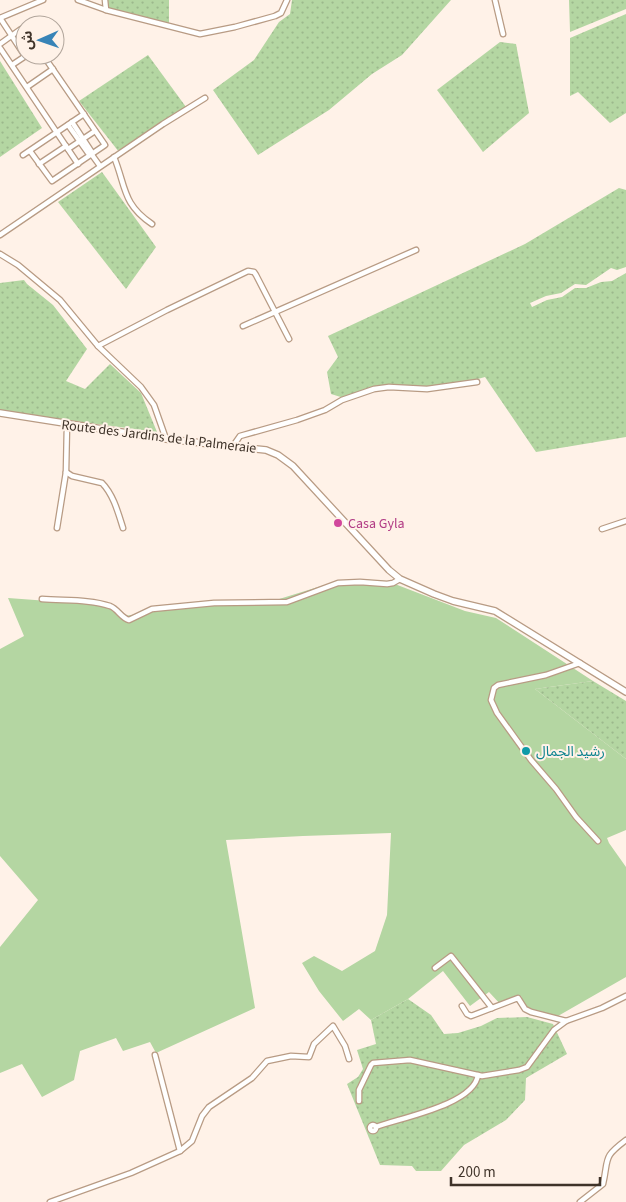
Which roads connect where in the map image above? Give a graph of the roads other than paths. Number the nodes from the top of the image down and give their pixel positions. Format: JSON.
{"nodes":[{"id":1,"x":40,"y":0,"type":"edge"},
{"id":2,"x":78,"y":0,"type":"edge"},
{"id":3,"x":105,"y":0,"type":"edge"},
{"id":4,"x":287,"y":0,"type":"edge"},
{"id":5,"x":495,"y":0,"type":"edge"},
{"id":6,"x":106,"y":10,"type":"junction"},
{"id":7,"x":0,"y":18,"type":"edge"},
{"id":8,"x":15,"y":33,"type":"edge"},
{"id":9,"x":503,"y":34,"type":"dead end"},
{"id":10,"x":11,"y":36,"type":"junction"},
{"id":11,"x":15,"y":41,"type":"edge"},
{"id":12,"x":0,"y":44,"type":"edge"},
{"id":13,"x":0,"y":48,"type":"edge"},
{"id":14,"x":15,"y":63,"type":"edge"},
{"id":15,"x":12,"y":65,"type":"junction"},
{"id":16,"x":50,"y":65,"type":"edge"},
{"id":17,"x":53,"y":69,"type":"junction"},
{"id":18,"x":27,"y":87,"type":"junction"},
{"id":19,"x":205,"y":98,"type":"dead end"},
{"id":20,"x":84,"y":114,"type":"junction"},
{"id":21,"x":70,"y":124,"type":"junction"},
{"id":22,"x":95,"y":131,"type":"junction"},
{"id":23,"x":57,"y":132,"type":"junction"},
{"id":24,"x":81,"y":140,"type":"junction"},
{"id":25,"x":67,"y":148,"type":"junction"},
{"id":26,"x":30,"y":150,"type":"junction"},
{"id":27,"x":23,"y":155,"type":"dead end"},
{"id":28,"x":92,"y":155,"type":"junction"},
{"id":29,"x":114,"y":157,"type":"junction"},
{"id":30,"x":39,"y":164,"type":"junction"},
{"id":31,"x":78,"y":164,"type":"junction"},
{"id":32,"x":100,"y":166,"type":"junction"},
{"id":33,"x":152,"y":224,"type":"dead end"},
{"id":34,"x":0,"y":235,"type":"edge"},
{"id":35,"x":416,"y":250,"type":"dead end"},
{"id":36,"x":0,"y":254,"type":"edge"},
{"id":37,"x":274,"y":311,"type":"junction"},
{"id":38,"x":243,"y":326,"type":"dead end"},
{"id":39,"x":289,"y":340,"type":"dead end"},
{"id":40,"x":98,"y":346,"type":"junction"},
{"id":41,"x":477,"y":382,"type":"dead end"},
{"id":42,"x":0,"y":412,"type":"edge"},
{"id":43,"x":67,"y":424,"type":"junction"},
{"id":44,"x":166,"y":439,"type":"junction"},
{"id":45,"x":233,"y":446,"type":"junction"},
{"id":46,"x":66,"y":472,"type":"junction"},
{"id":47,"x":626,"y":521,"type":"edge"},
{"id":48,"x":56,"y":528,"type":"dead end"},
{"id":49,"x":123,"y":528,"type":"dead end"},
{"id":50,"x":602,"y":529,"type":"dead end"},
{"id":51,"x":400,"y":579,"type":"junction"},
{"id":52,"x":42,"y":599,"type":"dead end"},
{"id":53,"x":580,"y":663,"type":"junction"},
{"id":54,"x":626,"y":692,"type":"edge"},
{"id":55,"x":598,"y":841,"type":"dead end"},
{"id":56,"x":435,"y":968,"type":"dead end"},
{"id":57,"x":626,"y":996,"type":"edge"},
{"id":58,"x":462,"y":1006,"type":"dead end"},
{"id":59,"x":492,"y":1008,"type":"junction"},
{"id":60,"x":566,"y":1021,"type":"junction"},
{"id":61,"x":155,"y":1055,"type":"dead end"},
{"id":62,"x":349,"y":1059,"type":"dead end"},
{"id":63,"x":478,"y":1076,"type":"junction"},
{"id":64,"x":359,"y":1101,"type":"dead end"},
{"id":65,"x":376,"y":1127,"type":"dead end"},
{"id":66,"x":626,"y":1140,"type":"edge"},
{"id":67,"x":180,"y":1151,"type":"junction"},
{"id":68,"x":50,"y":1202,"type":"edge"},
{"id":69,"x":580,"y":1202,"type":"edge"}],
"edges":[{"from":1,"to":7,"type":"street"},
{"from":2,"to":6,"type":"street"},
{"from":3,"to":6,"type":"street"},
{"from":4,"to":6,"type":"street"},
{"from":5,"to":9,"type":"street"},
{"from":7,"to":10,"type":"street"},
{"from":8,"to":10,"type":"street"},
{"from":10,"to":11,"type":"street"},
{"from":10,"to":12,"type":"street"},
{"from":13,"to":15,"type":"street"},
{"from":14,"to":15,"type":"street"},
{"from":15,"to":18,"type":"street"},
{"from":16,"to":17,"type":"street"},
{"from":17,"to":18,"type":"street"},
{"from":17,"to":20,"type":"street"},
{"from":18,"to":23,"type":"street"},
{"from":19,"to":29,"type":"street"},
{"from":20,"to":21,"type":"street"},
{"from":20,"to":22,"type":"street"},
{"from":21,"to":23,"type":"street"},
{"from":21,"to":24,"type":"street"},
{"from":22,"to":24,"type":"street"},
{"from":22,"to":28,"type":"street"},
{"from":23,"to":25,"type":"street"},
{"from":23,"to":26,"type":"street"},
{"from":24,"to":25,"type":"street"},
{"from":24,"to":28,"type":"street"},
{"from":25,"to":30,"type":"street"},
{"from":25,"to":31,"type":"street"},
{"from":26,"to":27,"type":"street"},
{"from":26,"to":30,"type":"street"},
{"from":28,"to":31,"type":"street"},
{"from":28,"to":32,"type":"street"},
{"from":29,"to":32,"type":"street"},
{"from":29,"to":33,"type":"street"},
{"from":30,"to":31,"type":"street"},
{"from":32,"to":34,"type":"street"},
{"from":35,"to":37,"type":"street"},
{"from":36,"to":40,"type":"street"},
{"from":37,"to":38,"type":"street"},
{"from":37,"to":39,"type":"street"},
{"from":37,"to":40,"type":"street"},
{"from":40,"to":44,"type":"street"},
{"from":41,"to":45,"type":"street"},
{"from":42,"to":43,"type":"street","name":"Route des Jardins de la Palmeraie"},
{"from":43,"to":44,"type":"street","name":"Route des Jardins de la Palmeraie"},
{"from":43,"to":46,"type":"street"},
{"from":44,"to":45,"type":"street","name":"Route des Jardins de la Palmeraie"},
{"from":45,"to":51,"type":"street","name":"Route des Jardins de la Palmeraie"},
{"from":46,"to":48,"type":"street"},
{"from":46,"to":49,"type":"street"},
{"from":47,"to":50,"type":"street"},
{"from":51,"to":52,"type":"street"},
{"from":51,"to":53,"type":"street","name":"Route des Jardins de la Palmeraie"},
{"from":53,"to":54,"type":"street","name":"Route des Jardins de la Palmeraie"},
{"from":53,"to":55,"type":"street"},
{"from":56,"to":59,"type":"street"},
{"from":57,"to":60,"type":"street"},
{"from":58,"to":59,"type":"street"},
{"from":59,"to":60,"type":"street"},
{"from":60,"to":63,"type":"street"},
{"from":61,"to":67,"type":"street"},
{"from":62,"to":67,"type":"street"},
{"from":63,"to":64,"type":"street"},
{"from":63,"to":65,"type":"street"},
{"from":66,"to":69,"type":"street"},
{"from":67,"to":68,"type":"street"}]}
